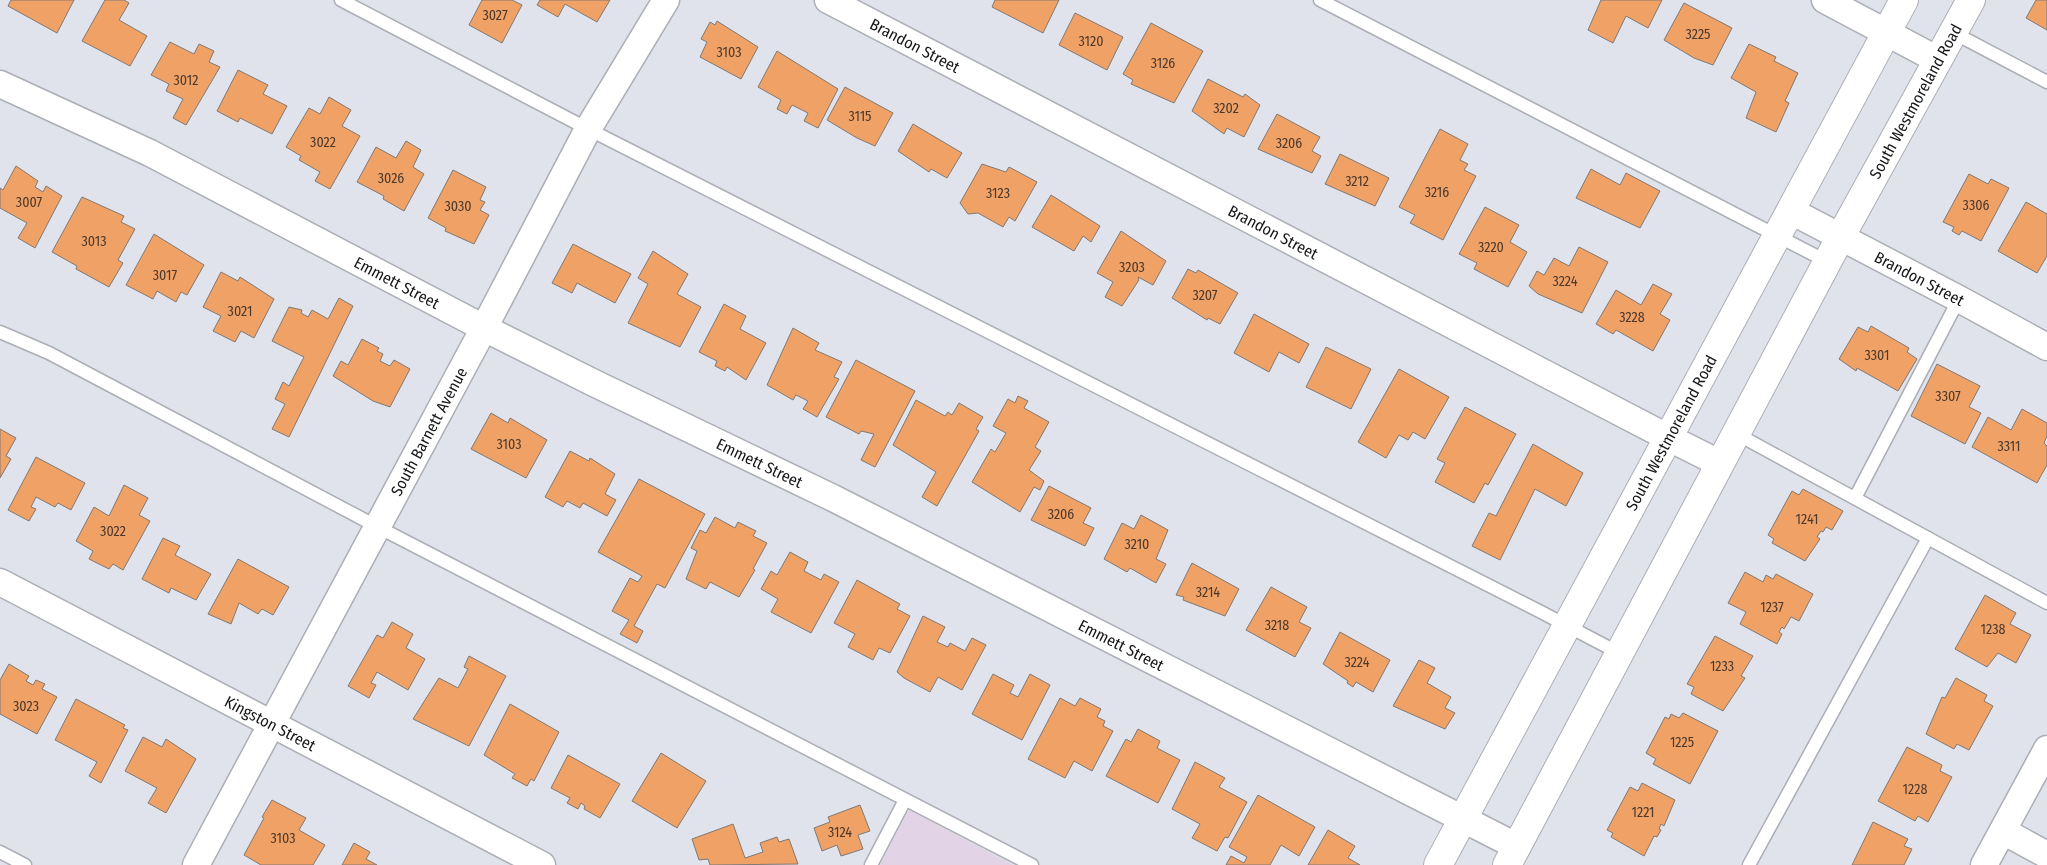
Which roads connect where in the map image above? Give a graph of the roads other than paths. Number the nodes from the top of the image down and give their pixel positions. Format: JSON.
{"nodes":[{"id":1,"x":340,"y":0,"type":"edge"},
{"id":2,"x":666,"y":0,"type":"edge"},
{"id":3,"x":828,"y":0,"type":"edge"},
{"id":4,"x":1320,"y":0,"type":"edge"},
{"id":5,"x":1825,"y":0,"type":"edge"},
{"id":6,"x":1904,"y":0,"type":"edge"},
{"id":7,"x":1971,"y":0,"type":"edge"},
{"id":8,"x":1887,"y":32,"type":"junction"},
{"id":9,"x":1954,"y":33,"type":"junction"},
{"id":10,"x":1938,"y":60,"type":"junction"},
{"id":11,"x":2047,"y":82,"type":"edge"},
{"id":12,"x":0,"y":84,"type":"edge"},
{"id":13,"x":588,"y":129,"type":"junction"},
{"id":14,"x":1791,"y":211,"type":"junction"},
{"id":15,"x":1777,"y":236,"type":"junction"},
{"id":16,"x":1841,"y":236,"type":"junction"},
{"id":17,"x":1828,"y":262,"type":"junction"},
{"id":18,"x":1959,"y":298,"type":"junction"},
{"id":19,"x":484,"y":328,"type":"junction"},
{"id":20,"x":0,"y":332,"type":"edge"},
{"id":21,"x":2047,"y":348,"type":"edge"},
{"id":22,"x":1735,"y":433,"type":"junction"},
{"id":23,"x":1669,"y":438,"type":"junction"},
{"id":24,"x":1720,"y":463,"type":"junction"},
{"id":25,"x":1855,"y":498,"type":"junction"},
{"id":26,"x":376,"y":526,"type":"junction"},
{"id":27,"x":1928,"y":538,"type":"junction"},
{"id":28,"x":0,"y":582,"type":"edge"},
{"id":29,"x":2047,"y":603,"type":"edge"},
{"id":30,"x":1567,"y":626,"type":"junction"},
{"id":31,"x":1619,"y":653,"type":"junction"},
{"id":32,"x":271,"y":724,"type":"junction"},
{"id":33,"x":2047,"y":750,"type":"edge"},
{"id":34,"x":905,"y":800,"type":"junction"},
{"id":35,"x":1463,"y":818,"type":"junction"},
{"id":36,"x":2003,"y":831,"type":"junction"},
{"id":37,"x":0,"y":852,"type":"edge"},
{"id":38,"x":2047,"y":855,"type":"edge"},
{"id":39,"x":1512,"y":856,"type":"edge"},
{"id":40,"x":25,"y":865,"type":"edge"},
{"id":41,"x":196,"y":865,"type":"edge"},
{"id":42,"x":542,"y":865,"type":"edge"},
{"id":43,"x":871,"y":865,"type":"edge"},
{"id":44,"x":1032,"y":865,"type":"edge"},
{"id":45,"x":1438,"y":865,"type":"edge"},
{"id":46,"x":1749,"y":865,"type":"edge"},
{"id":47,"x":1984,"y":865,"type":"edge"}],
"edges":[{"from":1,"to":13,"type":"lane"},
{"from":2,"to":13,"type":"street","name":"South Barnett Avenue"},
{"from":3,"to":23,"type":"street","name":"Brandon Street"},
{"from":4,"to":15,"type":"lane"},
{"from":5,"to":8,"type":"street"},
{"from":6,"to":8,"type":"main road","name":"South Westmoreland Road"},
{"from":7,"to":9,"type":"main road","name":"South Westmoreland Road"},
{"from":8,"to":10,"type":"street"},
{"from":8,"to":14,"type":"main road","name":"South Westmoreland Road"},
{"from":9,"to":10,"type":"main road","name":"South Westmoreland Road"},
{"from":9,"to":11,"type":"lane"},
{"from":10,"to":16,"type":"main road","name":"South Westmoreland Road"},
{"from":12,"to":19,"type":"street","name":"Emmett Street"},
{"from":13,"to":19,"type":"street","name":"South Barnett Avenue"},
{"from":13,"to":30,"type":"lane"},
{"from":14,"to":15,"type":"main road","name":"South Westmoreland Road"},
{"from":14,"to":16,"type":"street","name":"Brandon Street"},
{"from":15,"to":17,"type":"lane"},
{"from":15,"to":23,"type":"main road","name":"South Westmoreland Road"},
{"from":16,"to":17,"type":"main road","name":"South Westmoreland Road"},
{"from":16,"to":18,"type":"street","name":"Brandon Street"},
{"from":17,"to":22,"type":"main road","name":"South Westmoreland Road"},
{"from":18,"to":21,"type":"street","name":"Brandon Street"},
{"from":18,"to":25,"type":"lane"},
{"from":19,"to":26,"type":"street","name":"South Barnett Avenue"},
{"from":19,"to":35,"type":"street","name":"Emmett Street"},
{"from":20,"to":26,"type":"lane"},
{"from":22,"to":24,"type":"main road","name":"South Westmoreland Road"},
{"from":22,"to":25,"type":"lane"},
{"from":23,"to":24,"type":"street","name":"Brandon Street"},
{"from":23,"to":30,"type":"main road","name":"South Westmoreland Road"},
{"from":24,"to":31,"type":"main road","name":"South Westmoreland Road"},
{"from":25,"to":27,"type":"lane"},
{"from":26,"to":32,"type":"street","name":"South Barnett Avenue"},
{"from":26,"to":34,"type":"lane"},
{"from":27,"to":29,"type":"lane"},
{"from":27,"to":46,"type":"lane"},
{"from":28,"to":32,"type":"street","name":"Kingston Street"},
{"from":30,"to":31,"type":"lane"},
{"from":30,"to":35,"type":"main road","name":"South Westmoreland Road"},
{"from":31,"to":39,"type":"main road","name":"South Westmoreland Road"},
{"from":32,"to":41,"type":"street","name":"South Barnett Avenue"},
{"from":32,"to":42,"type":"street","name":"Kingston Street"},
{"from":33,"to":36,"type":"street"},
{"from":34,"to":43,"type":"lane"},
{"from":34,"to":44,"type":"lane"},
{"from":35,"to":39,"type":"street","name":"Emmett Street"},
{"from":35,"to":45,"type":"main road","name":"South Westmoreland Road"},
{"from":36,"to":38,"type":"street"},
{"from":36,"to":47,"type":"street"},
{"from":37,"to":40,"type":"lane"}]}
